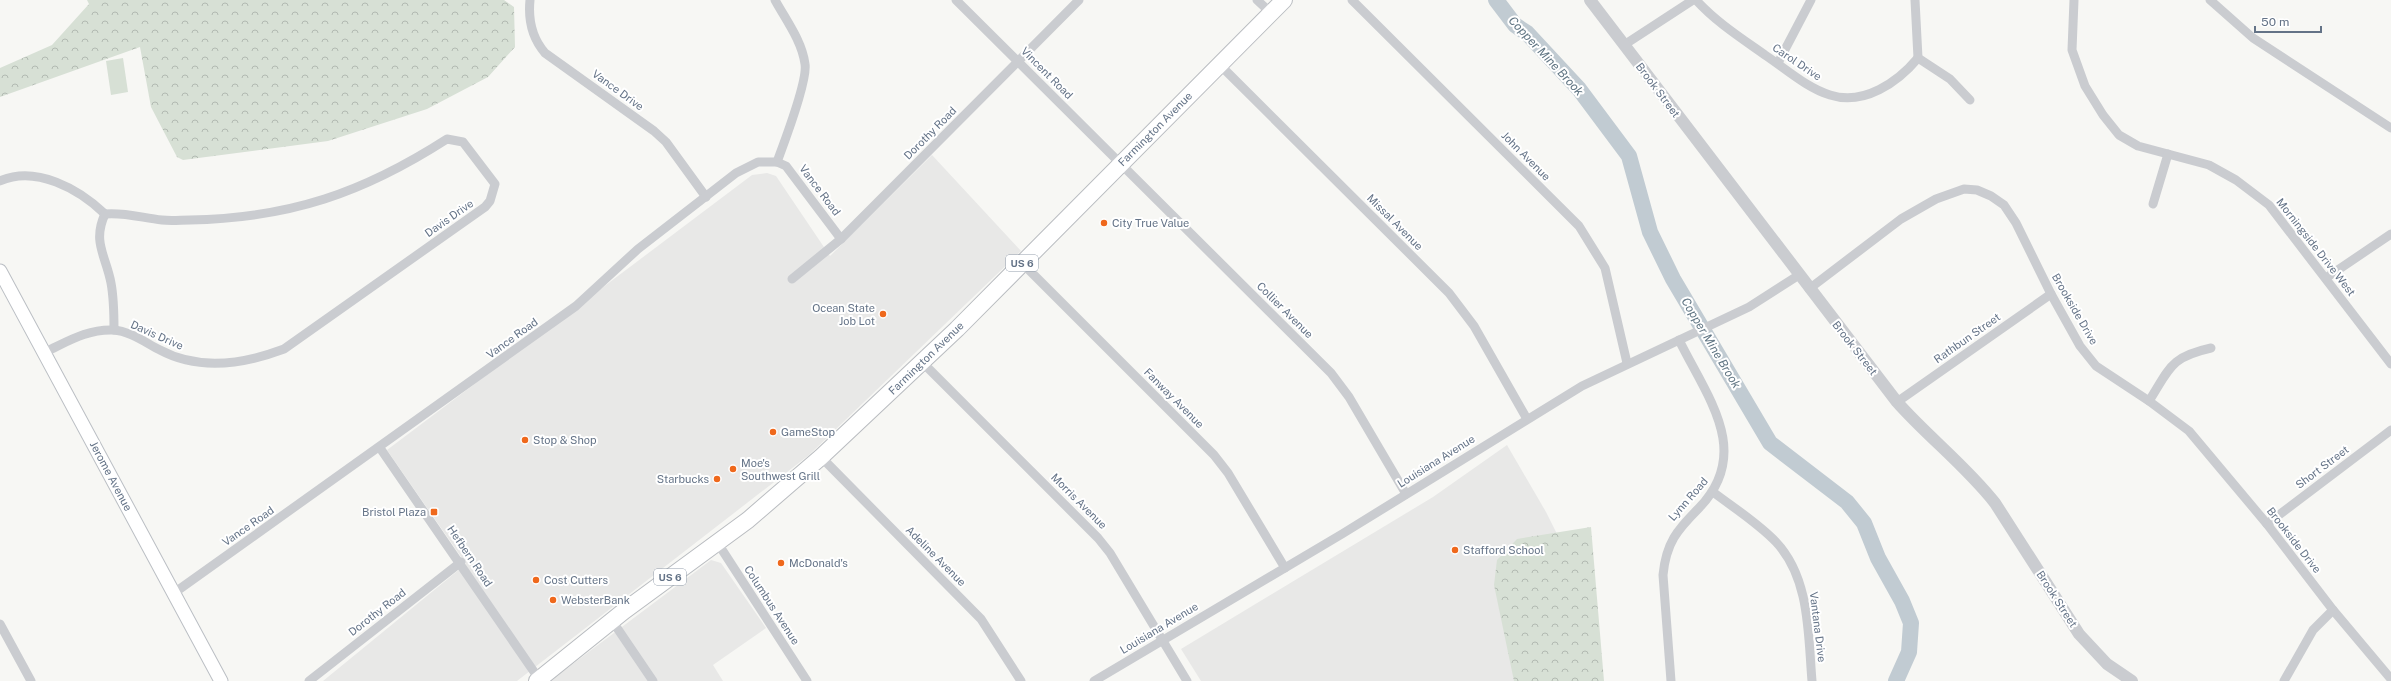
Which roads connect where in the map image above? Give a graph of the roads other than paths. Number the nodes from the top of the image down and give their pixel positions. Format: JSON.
{"nodes":[{"id":1,"x":530,"y":0,"type":"edge"},
{"id":2,"x":775,"y":0,"type":"edge"},
{"id":3,"x":956,"y":0,"type":"edge"},
{"id":4,"x":1079,"y":0,"type":"edge"},
{"id":5,"x":1257,"y":0,"type":"edge"},
{"id":6,"x":1284,"y":0,"type":"edge"},
{"id":7,"x":1352,"y":0,"type":"edge"},
{"id":8,"x":1590,"y":0,"type":"edge"},
{"id":9,"x":1693,"y":0,"type":"edge"},
{"id":10,"x":1696,"y":0,"type":"edge"},
{"id":11,"x":1812,"y":0,"type":"edge"},
{"id":12,"x":1915,"y":0,"type":"edge"},
{"id":13,"x":2074,"y":0,"type":"edge"},
{"id":14,"x":2210,"y":0,"type":"edge"},
{"id":15,"x":1271,"y":13,"type":"junction"},
{"id":16,"x":1624,"y":45,"type":"junction"},
{"id":17,"x":1918,"y":58,"type":"junction"},
{"id":18,"x":1019,"y":61,"type":"junction"},
{"id":19,"x":1219,"y":64,"type":"junction"},
{"id":20,"x":1778,"y":64,"type":"junction"},
{"id":21,"x":1970,"y":100,"type":"dead end"},
{"id":22,"x":2391,"y":128,"type":"edge"},
{"id":23,"x":2168,"y":154,"type":"junction"},
{"id":24,"x":777,"y":162,"type":"junction"},
{"id":25,"x":1121,"y":163,"type":"junction"},
{"id":26,"x":0,"y":181,"type":"edge"},
{"id":27,"x":706,"y":197,"type":"junction"},
{"id":28,"x":2153,"y":204,"type":"dead end"},
{"id":29,"x":105,"y":214,"type":"junction"},
{"id":30,"x":2391,"y":234,"type":"edge"},
{"id":31,"x":841,"y":239,"type":"junction"},
{"id":32,"x":1022,"y":263,"type":"junction"},
{"id":33,"x":1799,"y":275,"type":"junction"},
{"id":34,"x":1,"y":278,"type":"edge"},
{"id":35,"x":2326,"y":278,"type":"junction"},
{"id":36,"x":792,"y":279,"type":"dead end"},
{"id":37,"x":1809,"y":289,"type":"junction"},
{"id":38,"x":2051,"y":294,"type":"junction"},
{"id":39,"x":114,"y":330,"type":"junction"},
{"id":40,"x":1679,"y":340,"type":"junction"},
{"id":41,"x":2211,"y":348,"type":"dead end"},
{"id":42,"x":44,"y":352,"type":"junction"},
{"id":43,"x":922,"y":362,"type":"junction"},
{"id":44,"x":1627,"y":363,"type":"junction"},
{"id":45,"x":2391,"y":364,"type":"edge"},
{"id":46,"x":2149,"y":401,"type":"junction"},
{"id":47,"x":1897,"y":402,"type":"junction"},
{"id":48,"x":1527,"y":418,"type":"junction"},
{"id":49,"x":2391,"y":430,"type":"edge"},
{"id":50,"x":380,"y":448,"type":"junction"},
{"id":51,"x":821,"y":457,"type":"junction"},
{"id":52,"x":1713,"y":492,"type":"junction"},
{"id":53,"x":1406,"y":494,"type":"junction"},
{"id":54,"x":2267,"y":524,"type":"junction"},
{"id":55,"x":717,"y":542,"type":"junction"},
{"id":56,"x":460,"y":562,"type":"junction"},
{"id":57,"x":1285,"y":568,"type":"junction"},
{"id":58,"x":174,"y":593,"type":"junction"},
{"id":59,"x":2332,"y":610,"type":"junction"},
{"id":60,"x":613,"y":622,"type":"junction"},
{"id":61,"x":0,"y":624,"type":"edge"},
{"id":62,"x":1163,"y":640,"type":"junction"},
{"id":63,"x":2391,"y":679,"type":"edge"},
{"id":64,"x":538,"y":680,"type":"edge"},
{"id":65,"x":31,"y":681,"type":"edge"},
{"id":66,"x":221,"y":681,"type":"edge"},
{"id":67,"x":309,"y":681,"type":"edge"},
{"id":68,"x":653,"y":681,"type":"edge"},
{"id":69,"x":807,"y":681,"type":"edge"},
{"id":70,"x":1021,"y":681,"type":"edge"},
{"id":71,"x":1094,"y":681,"type":"edge"},
{"id":72,"x":1187,"y":681,"type":"edge"},
{"id":73,"x":1671,"y":681,"type":"edge"},
{"id":74,"x":1812,"y":681,"type":"edge"},
{"id":75,"x":2132,"y":681,"type":"edge"},
{"id":76,"x":2284,"y":681,"type":"edge"}],
"edges":[{"from":1,"to":27,"type":"street","name":"Vance Drive"},
{"from":2,"to":24,"type":"street"},
{"from":3,"to":18,"type":"street","name":"Vincent Road"},
{"from":4,"to":18,"type":"street","name":"Dorothy Road"},
{"from":5,"to":15,"type":"street"},
{"from":6,"to":15,"type":"highway","name":"Farmington Avenue","number":"US 6"},
{"from":7,"to":44,"type":"street","name":"John Avenue"},
{"from":8,"to":16,"type":"street","name":"Brook Street"},
{"from":9,"to":16,"type":"street"},
{"from":10,"to":20,"type":"street","name":"Carol Drive"},
{"from":11,"to":20,"type":"street"},
{"from":12,"to":17,"type":"street"},
{"from":13,"to":23,"type":"street","name":"Morningside Drive West"},
{"from":14,"to":22,"type":"street"},
{"from":15,"to":19,"type":"highway","name":"Farmington Avenue","number":"US 6"},
{"from":16,"to":33,"type":"street","name":"Brook Street"},
{"from":17,"to":20,"type":"street","name":"Carol Drive"},
{"from":17,"to":21,"type":"street"},
{"from":18,"to":25,"type":"street","name":"Vincent Road"},
{"from":18,"to":31,"type":"street","name":"Dorothy Road"},
{"from":19,"to":25,"type":"highway","name":"Farmington Avenue","number":"US 6"},
{"from":19,"to":48,"type":"street","name":"Missal Avenue"},
{"from":23,"to":28,"type":"street"},
{"from":23,"to":35,"type":"street","name":"Morningside Drive West"},
{"from":24,"to":27,"type":"street","name":"Vance Road"},
{"from":24,"to":31,"type":"street","name":"Vance Road"},
{"from":25,"to":32,"type":"highway","name":"Farmington Avenue","number":"US 6"},
{"from":25,"to":53,"type":"street","name":"Collier Avenue"},
{"from":26,"to":29,"type":"street"},
{"from":27,"to":50,"type":"street","name":"Vance Road"},
{"from":29,"to":39,"type":"street"},
{"from":29,"to":39,"type":"street","name":"Davis Drive"},
{"from":30,"to":35,"type":"street"},
{"from":31,"to":36,"type":"street","name":"Dorothy Road"},
{"from":32,"to":43,"type":"highway","name":"Farmington Avenue","number":"US 6"},
{"from":32,"to":57,"type":"street","name":"Fanway Avenue"},
{"from":33,"to":37,"type":"street","name":"Brook Street"},
{"from":33,"to":40,"type":"street","name":"Louisiana Avenue"},
{"from":34,"to":42,"type":"main road","name":"Jerome Avenue"},
{"from":35,"to":45,"type":"street","name":"Morningside Drive West"},
{"from":37,"to":38,"type":"street","name":"Brookside Drive"},
{"from":37,"to":47,"type":"street","name":"Brook Street"},
{"from":38,"to":46,"type":"street","name":"Brookside Drive"},
{"from":38,"to":47,"type":"street","name":"Rathbun Street"},
{"from":39,"to":42,"type":"street","name":"Davis Drive"},
{"from":40,"to":44,"type":"street","name":"Louisiana Avenue"},
{"from":40,"to":52,"type":"street","name":"Lynn Road"},
{"from":41,"to":46,"type":"street"},
{"from":42,"to":58,"type":"main road","name":"Jerome Avenue"},
{"from":43,"to":51,"type":"highway","name":"Farmington Avenue","number":"US 6"},
{"from":43,"to":62,"type":"street","name":"Morris Avenue"},
{"from":44,"to":48,"type":"street","name":"Louisiana Avenue"},
{"from":46,"to":54,"type":"street","name":"Brookside Drive"},
{"from":47,"to":75,"type":"street","name":"Brook Street"},
{"from":48,"to":53,"type":"street","name":"Louisiana Avenue"},
{"from":49,"to":54,"type":"street","name":"Short Street"},
{"from":50,"to":56,"type":"street","name":"Hefbern Road"},
{"from":50,"to":58,"type":"street","name":"Vance Road"},
{"from":51,"to":55,"type":"highway","name":"Farmington Avenue","number":"US 6"},
{"from":51,"to":70,"type":"street","name":"Adeline Avenue"},
{"from":52,"to":73,"type":"street","name":"Lynn Road"},
{"from":52,"to":74,"type":"street","name":"Vantana Drive"},
{"from":53,"to":57,"type":"street","name":"Louisiana Avenue"},
{"from":54,"to":59,"type":"street","name":"Brookside Drive"},
{"from":55,"to":60,"type":"highway","name":"Farmington Avenue","number":"US 6"},
{"from":55,"to":69,"type":"street","name":"Columbus Avenue"},
{"from":56,"to":64,"type":"street","name":"Hefbern Road"},
{"from":56,"to":67,"type":"street","name":"Dorothy Road"},
{"from":57,"to":62,"type":"street","name":"Louisiana Avenue"},
{"from":58,"to":66,"type":"main road","name":"Jerome Avenue"},
{"from":59,"to":63,"type":"street","name":"Brookside Drive"},
{"from":59,"to":76,"type":"street"},
{"from":60,"to":64,"type":"highway","name":"Farmington Avenue","number":"US 6"},
{"from":60,"to":68,"type":"street"},
{"from":61,"to":65,"type":"street"},
{"from":62,"to":71,"type":"street","name":"Louisiana Avenue"},
{"from":62,"to":72,"type":"street","name":"Morris Avenue"}]}
